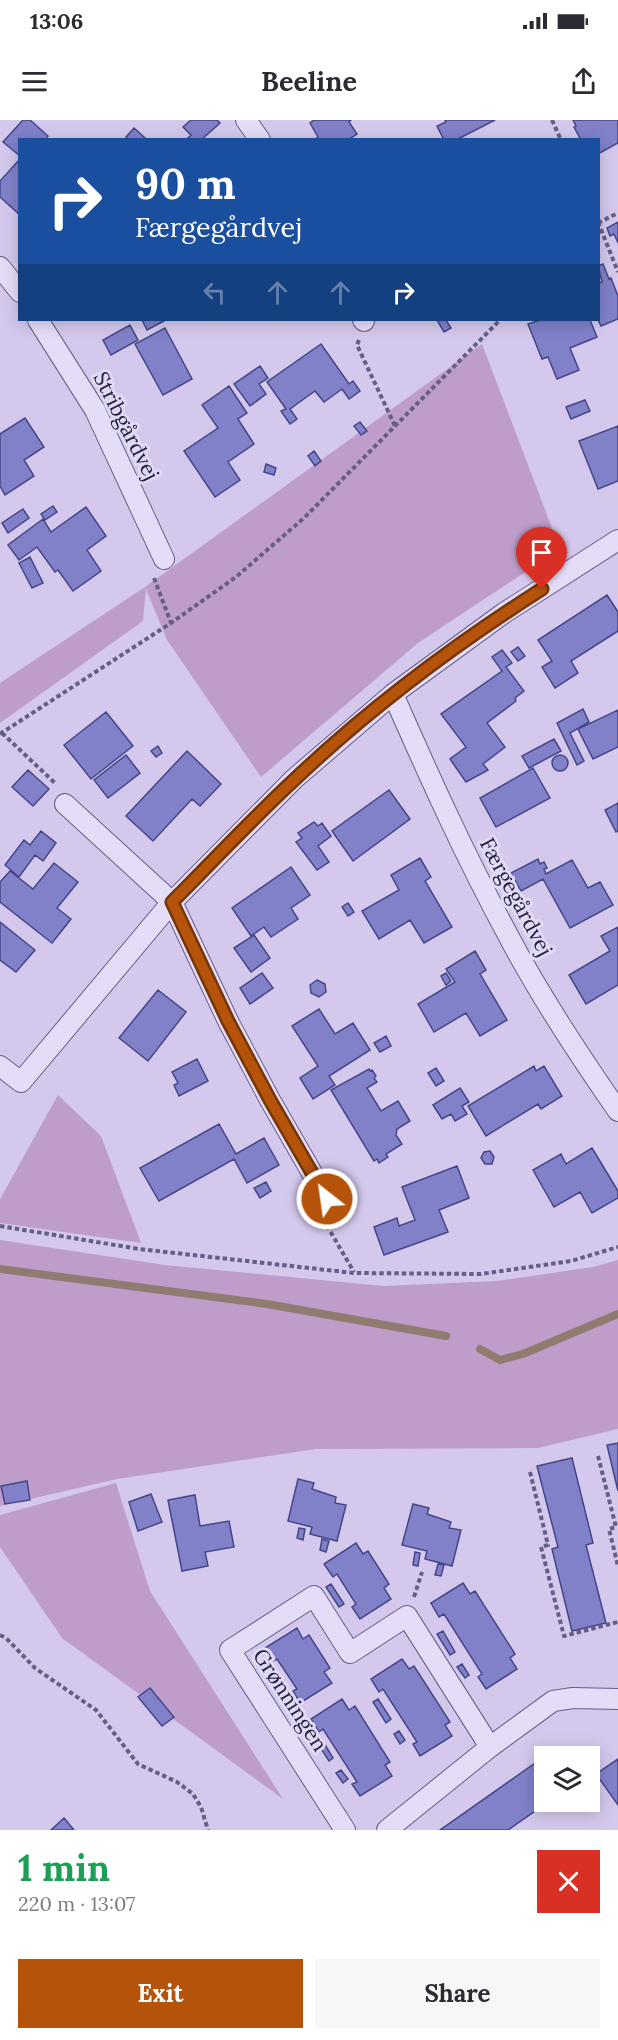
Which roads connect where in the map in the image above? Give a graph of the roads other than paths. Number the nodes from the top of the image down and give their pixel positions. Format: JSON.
{"nodes":[{"id":1,"x":246,"y":120,"type":"edge"},
{"id":2,"x":259,"y":138,"type":"edge"},
{"id":3,"x":0,"y":267,"type":"edge"},
{"id":4,"x":18,"y":290,"type":"edge"},
{"id":5,"x":39,"y":321,"type":"edge"},
{"id":6,"x":618,"y":540,"type":"edge"},
{"id":7,"x":164,"y":559,"type":"road end"},
{"id":8,"x":393,"y":694,"type":"junction"},
{"id":9,"x":65,"y":804,"type":"road end"},
{"id":10,"x":172,"y":902,"type":"junction"},
{"id":11,"x":0,"y":1066,"type":"edge"},
{"id":12,"x":618,"y":1111,"type":"edge"},
{"id":13,"x":327,"y":1199,"type":"road end"},
{"id":14,"x":618,"y":1700,"type":"edge"},
{"id":15,"x":490,"y":1747,"type":"junction"},
{"id":16,"x":345,"y":1830,"type":"edge"},
{"id":17,"x":387,"y":1830,"type":"edge"}],
"edges":[{"from":1,"to":2,"type":"street"},
{"from":3,"to":4,"type":"street"},
{"from":5,"to":7,"type":"street","name":"Stribgårdvej"},
{"from":6,"to":8,"type":"street"},
{"from":8,"to":10,"type":"street"},
{"from":8,"to":12,"type":"street","name":"Færgegårdvej"},
{"from":9,"to":10,"type":"street"},
{"from":10,"to":11,"type":"street"},
{"from":10,"to":13,"type":"street"},
{"from":14,"to":15,"type":"street"},
{"from":15,"to":16,"type":"street","name":"Grønningen"},
{"from":15,"to":17,"type":"street"}]}
